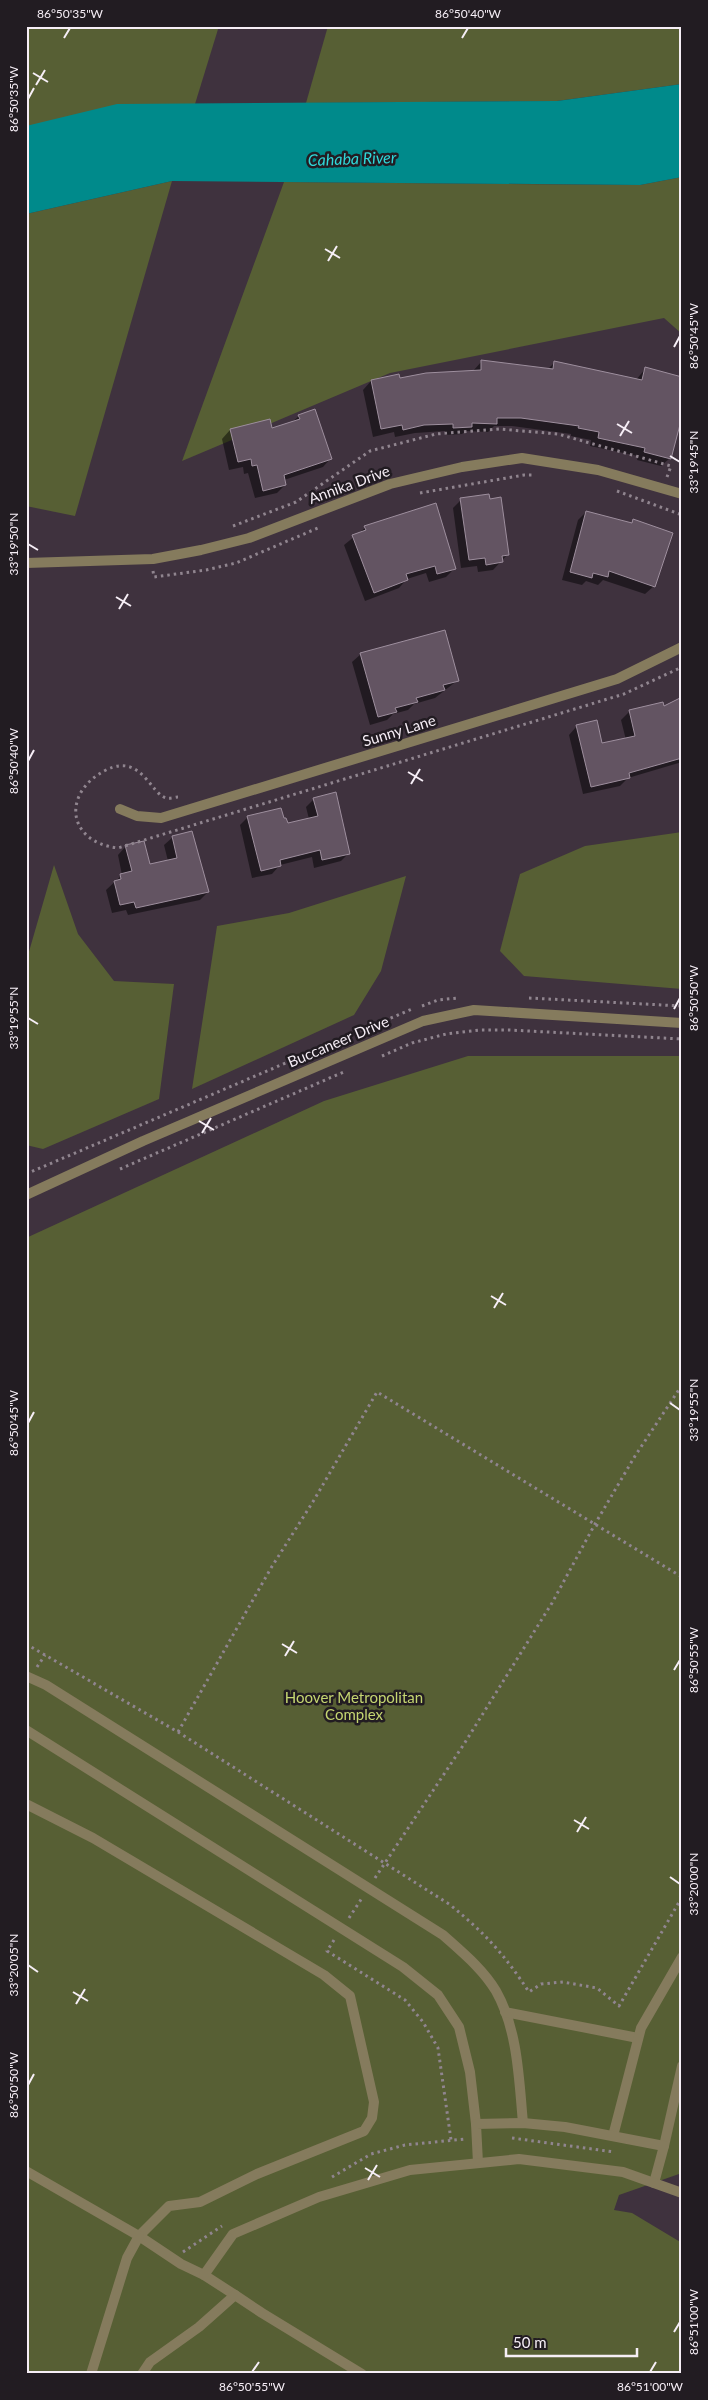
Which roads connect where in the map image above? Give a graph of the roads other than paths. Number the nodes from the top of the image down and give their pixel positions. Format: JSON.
{"nodes":[{"id":1,"x":682,"y":494,"type":"edge"},
{"id":2,"x":26,"y":563,"type":"edge"},
{"id":3,"x":682,"y":647,"type":"edge"},
{"id":4,"x":120,"y":809,"type":"dead end"},
{"id":5,"x":682,"y":1023,"type":"edge"},
{"id":6,"x":26,"y":1195,"type":"edge"},
{"id":7,"x":26,"y":1676,"type":"edge"},
{"id":8,"x":26,"y":1730,"type":"edge"},
{"id":9,"x":26,"y":1804,"type":"edge"},
{"id":10,"x":682,"y":1957,"type":"edge"},
{"id":11,"x":505,"y":2012,"type":"junction"},
{"id":12,"x":638,"y":2038,"type":"junction"},
{"id":13,"x":682,"y":2066,"type":"edge"},
{"id":14,"x":523,"y":2123,"type":"junction"},
{"id":15,"x":476,"y":2124,"type":"junction"},
{"id":16,"x":613,"y":2136,"type":"junction"},
{"id":17,"x":664,"y":2146,"type":"junction"},
{"id":18,"x":478,"y":2163,"type":"junction"},
{"id":19,"x":26,"y":2171,"type":"edge"},
{"id":20,"x":654,"y":2183,"type":"junction"},
{"id":21,"x":682,"y":2193,"type":"edge"},
{"id":22,"x":140,"y":2236,"type":"junction"},
{"id":23,"x":204,"y":2275,"type":"junction"},
{"id":24,"x":235,"y":2294,"type":"junction"},
{"id":25,"x":90,"y":2374,"type":"edge"},
{"id":26,"x":142,"y":2374,"type":"edge"},
{"id":27,"x":362,"y":2374,"type":"edge"}],
"edges":[{"from":1,"to":2,"type":"street","name":"Annika Drive"},
{"from":3,"to":4,"type":"street","name":"Sunny Lane"},
{"from":5,"to":6,"type":"street","name":"Buccaneer Drive"},
{"from":7,"to":11,"type":"street"},
{"from":8,"to":15,"type":"street"},
{"from":9,"to":22,"type":"street"},
{"from":10,"to":12,"type":"street"},
{"from":11,"to":12,"type":"street"},
{"from":11,"to":14,"type":"street"},
{"from":12,"to":16,"type":"street"},
{"from":13,"to":17,"type":"street"},
{"from":14,"to":15,"type":"street"},
{"from":14,"to":16,"type":"street"},
{"from":15,"to":18,"type":"street"},
{"from":16,"to":17,"type":"street"},
{"from":17,"to":20,"type":"street"},
{"from":18,"to":20,"type":"street"},
{"from":18,"to":23,"type":"street"},
{"from":19,"to":22,"type":"street"},
{"from":20,"to":21,"type":"street"},
{"from":22,"to":23,"type":"street"},
{"from":22,"to":25,"type":"street"},
{"from":23,"to":24,"type":"street"},
{"from":24,"to":26,"type":"street"},
{"from":24,"to":27,"type":"street"}]}
